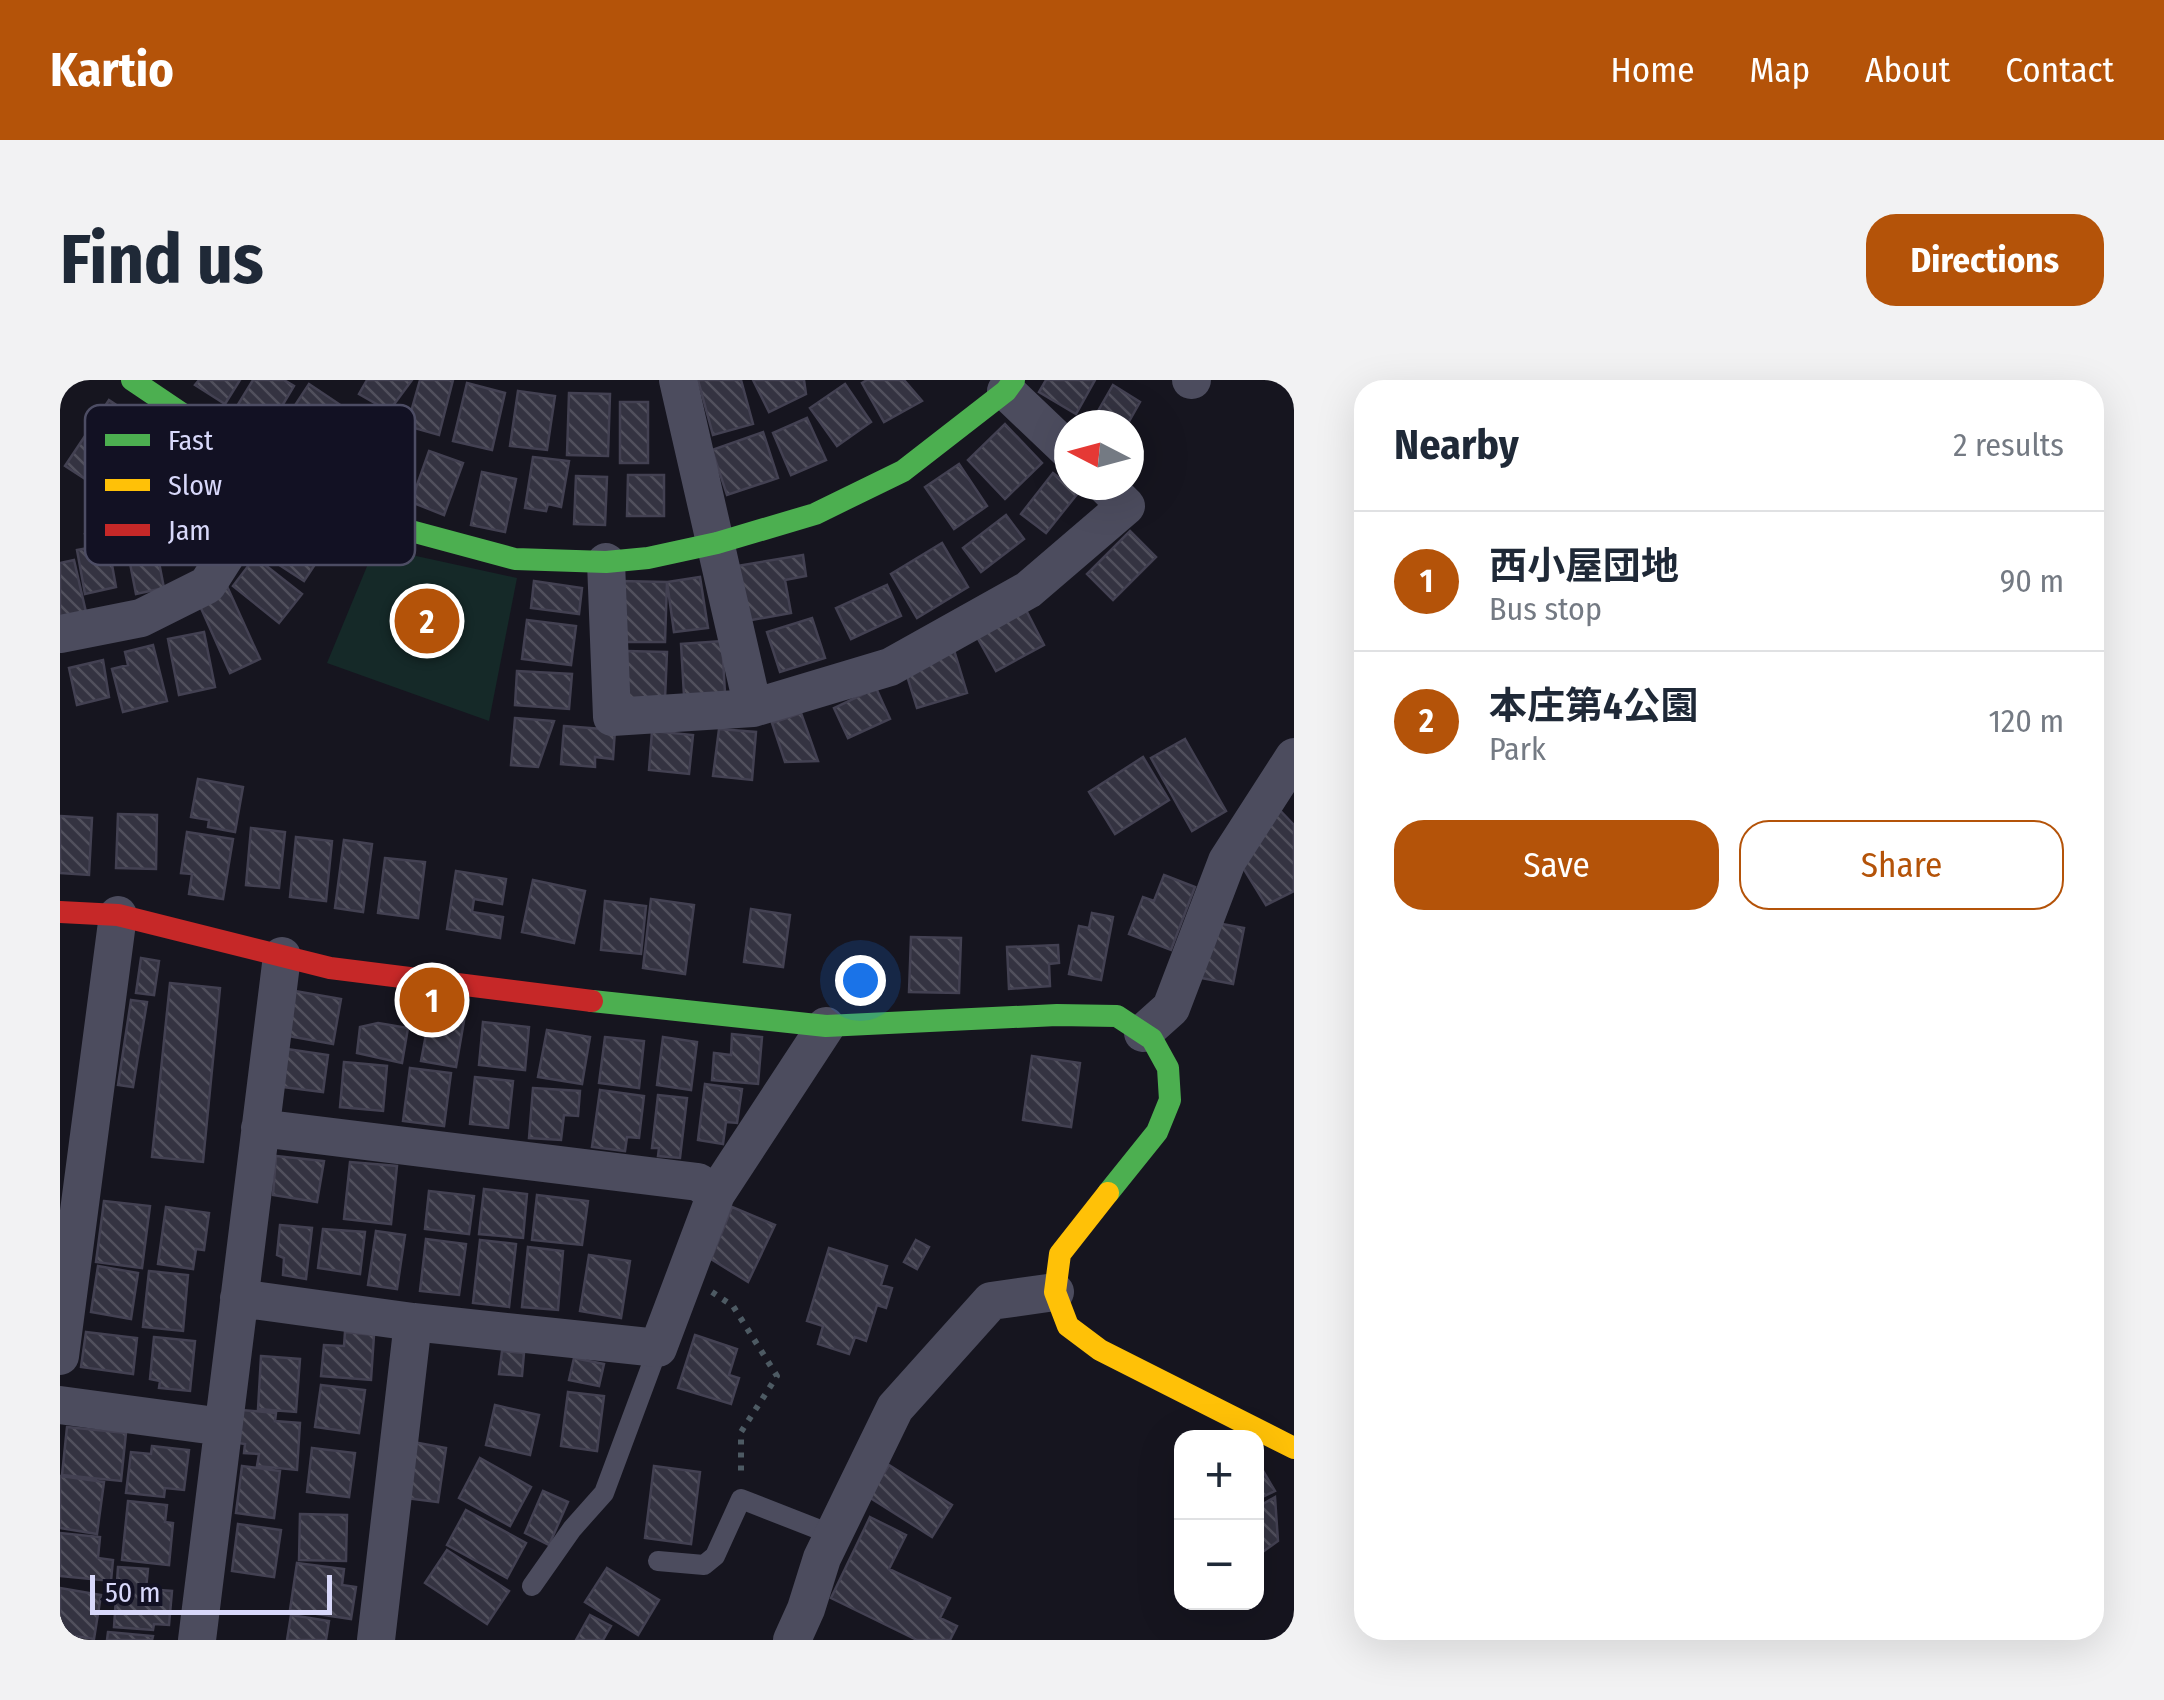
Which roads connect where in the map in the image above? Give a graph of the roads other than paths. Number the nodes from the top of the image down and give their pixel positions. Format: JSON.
{"nodes":[{"id":1,"x":132,"y":380,"type":"edge"},
{"id":2,"x":678,"y":380,"type":"edge"},
{"id":3,"x":1010,"y":385,"type":"edge"},
{"id":4,"x":170,"y":405,"type":"edge"},
{"id":5,"x":1054,"y":434,"type":"edge"},
{"id":6,"x":1120,"y":500,"type":"edge"},
{"id":7,"x":415,"y":532,"type":"edge"},
{"id":8,"x":718,"y":543,"type":"junction"},
{"id":9,"x":606,"y":562,"type":"junction"},
{"id":10,"x":220,"y":565,"type":"edge"},
{"id":11,"x":60,"y":634,"type":"edge"},
{"id":12,"x":753,"y":708,"type":"junction"},
{"id":13,"x":1294,"y":757,"type":"edge"},
{"id":14,"x":60,"y":912,"type":"edge"},
{"id":15,"x":118,"y":915,"type":"junction"},
{"id":16,"x":282,"y":956,"type":"junction"},
{"id":17,"x":826,"y":1026,"type":"junction"},
{"id":18,"x":1143,"y":1033,"type":"junction"},
{"id":19,"x":260,"y":1128,"type":"junction"},
{"id":20,"x":716,"y":1194,"type":"junction"},
{"id":21,"x":1054,"y":1292,"type":"junction"},
{"id":22,"x":239,"y":1298,"type":"junction"},
{"id":23,"x":414,"y":1322,"type":"junction"},
{"id":24,"x":658,"y":1348,"type":"junction"},
{"id":25,"x":60,"y":1356,"type":"edge"},
{"id":26,"x":60,"y":1405,"type":"edge"},
{"id":27,"x":223,"y":1426,"type":"junction"},
{"id":28,"x":1294,"y":1448,"type":"edge"},
{"id":29,"x":833,"y":1536,"type":"junction"},
{"id":30,"x":658,"y":1561,"type":"dead end"},
{"id":31,"x":532,"y":1586,"type":"dead end"},
{"id":32,"x":197,"y":1640,"type":"edge"},
{"id":33,"x":376,"y":1640,"type":"edge"},
{"id":34,"x":792,"y":1640,"type":"edge"}],
"edges":[{"from":1,"to":4,"type":"street"},
{"from":2,"to":8,"type":"street"},
{"from":3,"to":5,"type":"street"},
{"from":3,"to":8,"type":"street"},
{"from":6,"to":12,"type":"street"},
{"from":7,"to":9,"type":"street"},
{"from":8,"to":9,"type":"street"},
{"from":8,"to":12,"type":"street"},
{"from":9,"to":12,"type":"street"},
{"from":10,"to":11,"type":"street"},
{"from":13,"to":18,"type":"street"},
{"from":14,"to":15,"type":"street"},
{"from":15,"to":16,"type":"street"},
{"from":15,"to":25,"type":"street"},
{"from":16,"to":17,"type":"street"},
{"from":16,"to":19,"type":"street"},
{"from":17,"to":18,"type":"street"},
{"from":17,"to":20,"type":"street"},
{"from":18,"to":21,"type":"street"},
{"from":19,"to":20,"type":"street"},
{"from":19,"to":22,"type":"street"},
{"from":20,"to":24,"type":"street"},
{"from":21,"to":28,"type":"street"},
{"from":21,"to":29,"type":"street"},
{"from":22,"to":23,"type":"street"},
{"from":22,"to":27,"type":"street"},
{"from":23,"to":24,"type":"street"},
{"from":23,"to":33,"type":"street"},
{"from":24,"to":31,"type":"lane"},
{"from":26,"to":27,"type":"street"},
{"from":27,"to":32,"type":"street"},
{"from":29,"to":30,"type":"lane"},
{"from":29,"to":34,"type":"street"}]}
